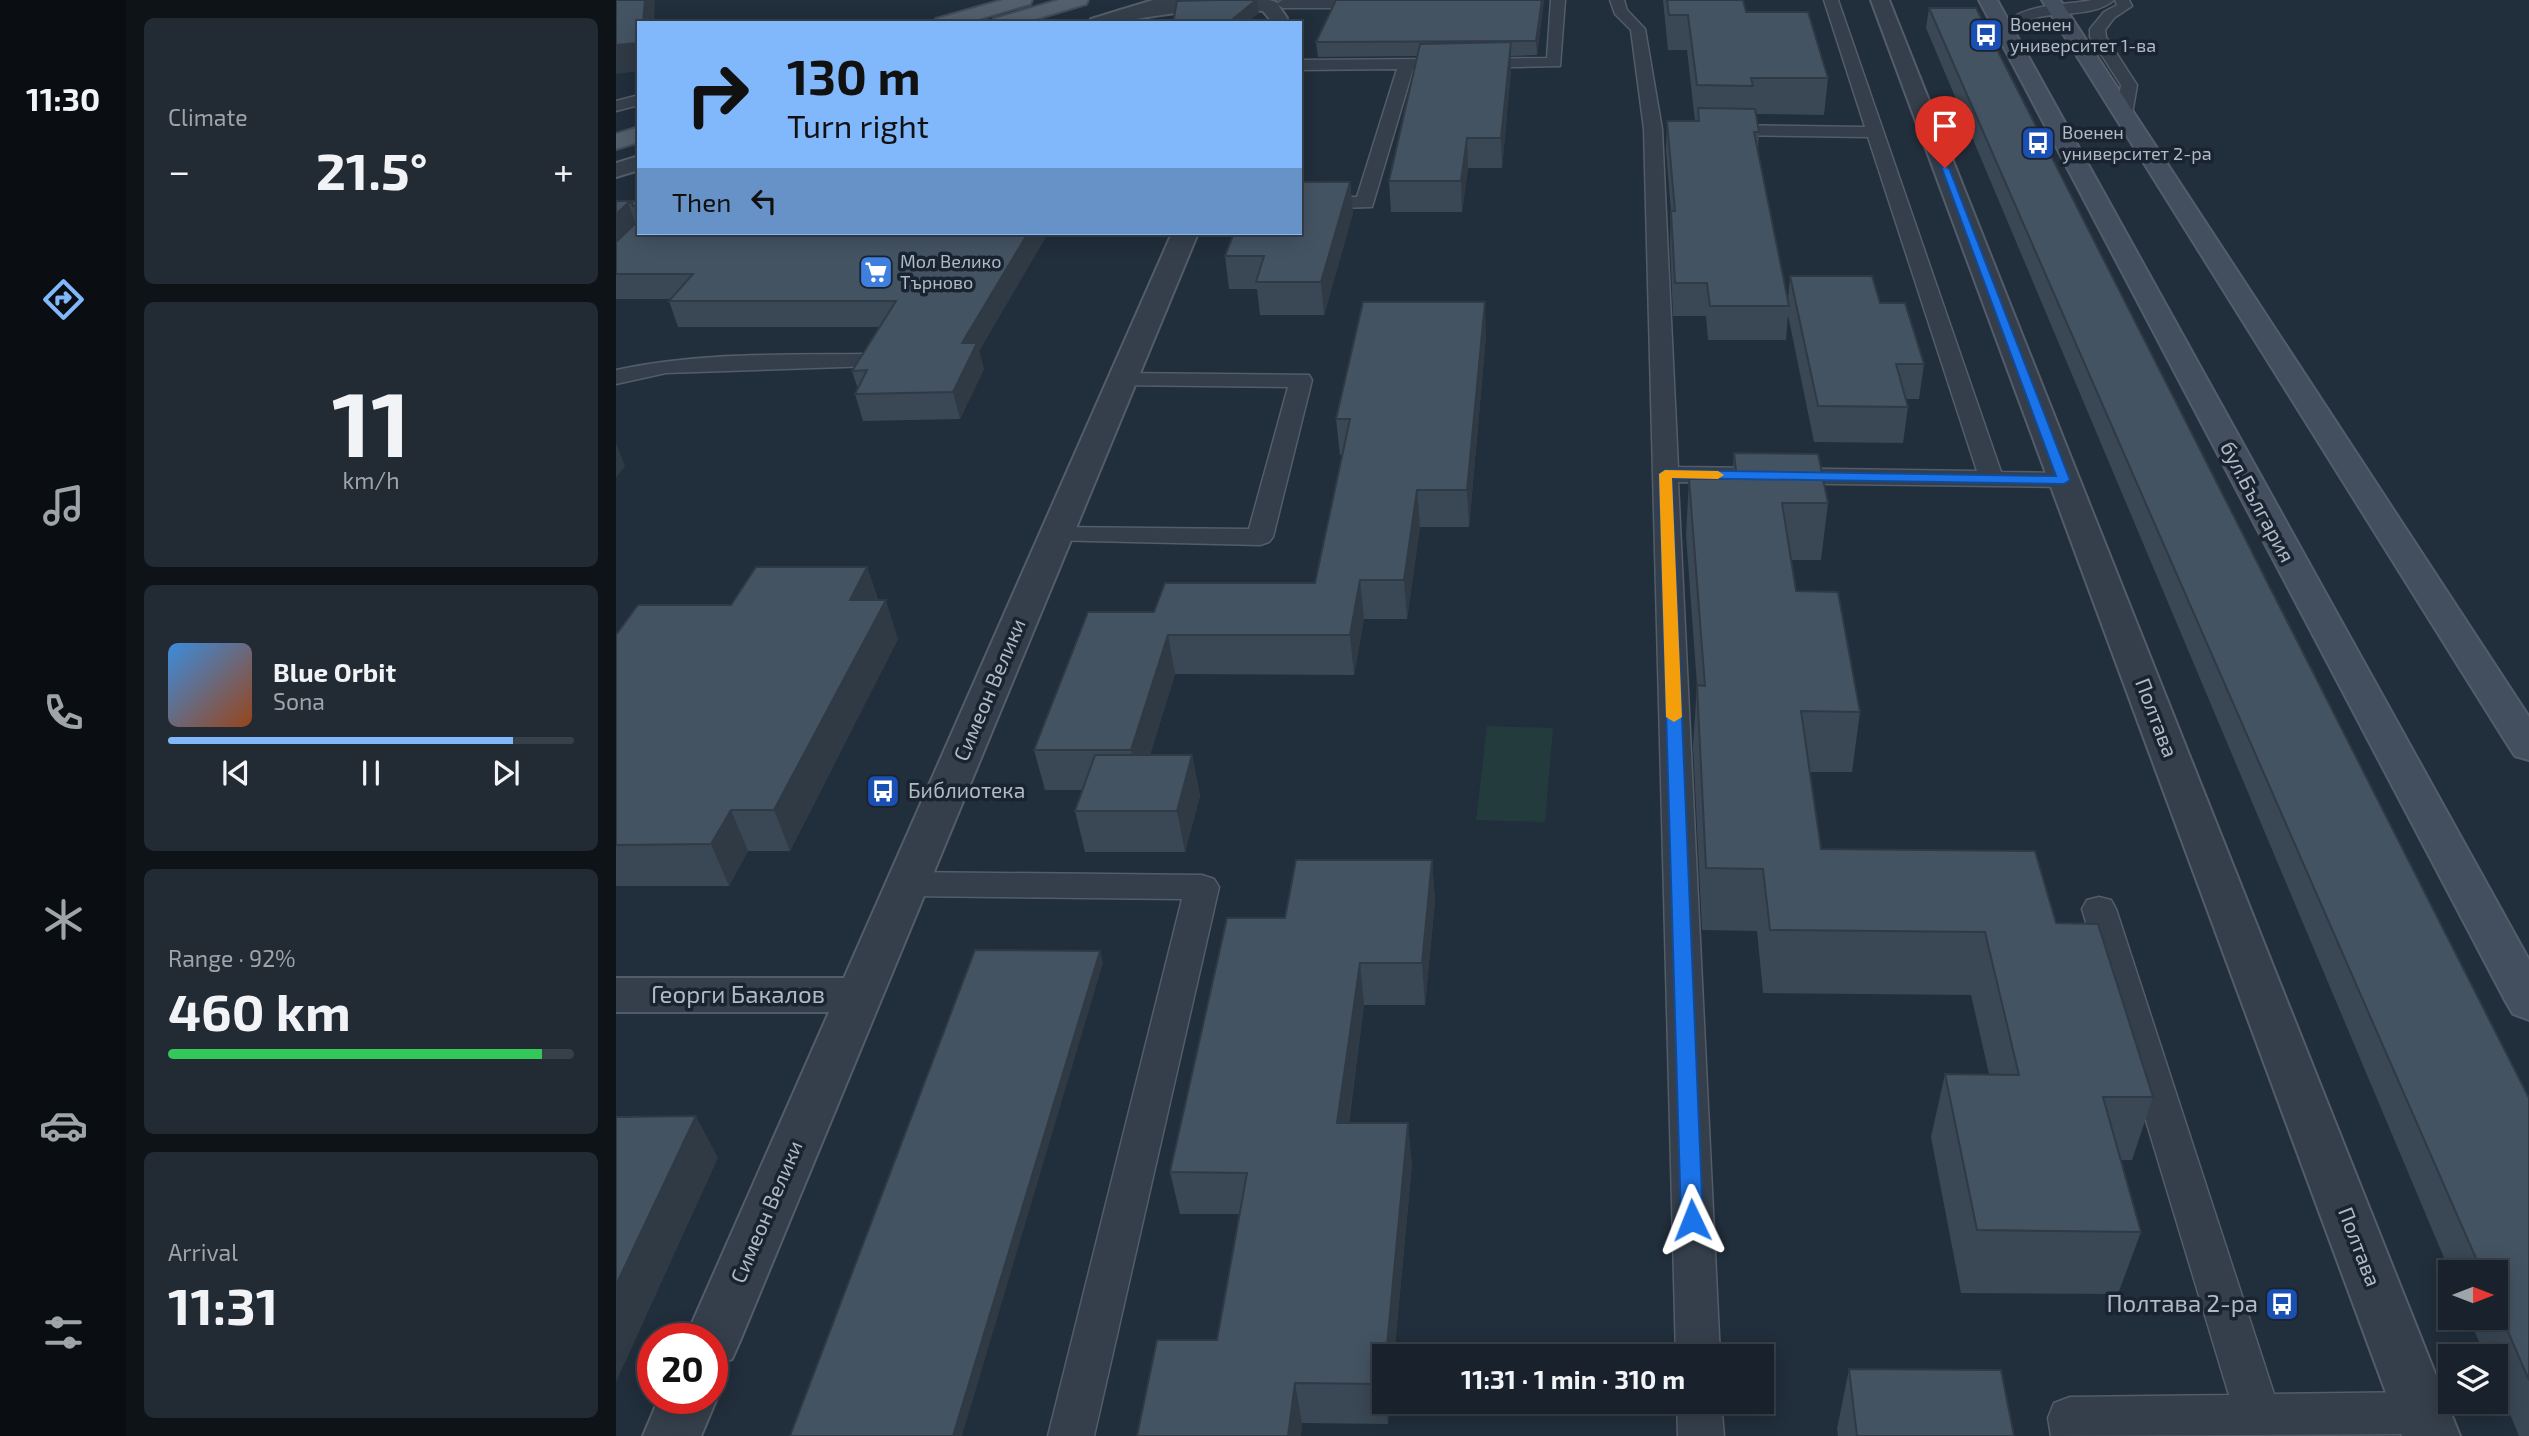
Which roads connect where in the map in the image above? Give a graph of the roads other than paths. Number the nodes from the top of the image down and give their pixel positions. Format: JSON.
{"nodes":[{"id":1,"x":1023,"y":0,"type":"edge"},
{"id":2,"x":1079,"y":0,"type":"edge"},
{"id":3,"x":1172,"y":0,"type":"edge"},
{"id":4,"x":1390,"y":0,"type":"edge"},
{"id":5,"x":1558,"y":0,"type":"edge"},
{"id":6,"x":1617,"y":0,"type":"edge"},
{"id":7,"x":1831,"y":0,"type":"edge"},
{"id":8,"x":1880,"y":0,"type":"edge"},
{"id":9,"x":1988,"y":0,"type":"edge"},
{"id":10,"x":2122,"y":0,"type":"edge"},
{"id":11,"x":2105,"y":6,"type":"edge"},
{"id":12,"x":2056,"y":8,"type":"edge"},
{"id":13,"x":1280,"y":11,"type":"edge"},
{"id":14,"x":2009,"y":15,"type":"edge"},
{"id":15,"x":1121,"y":16,"type":"junction"},
{"id":16,"x":950,"y":21,"type":"edge"},
{"id":17,"x":1008,"y":21,"type":"edge"},
{"id":18,"x":1105,"y":21,"type":"edge"},
{"id":19,"x":1302,"y":65,"type":"edge"},
{"id":20,"x":1406,"y":65,"type":"junction"},
{"id":21,"x":637,"y":101,"type":"edge"},
{"id":22,"x":616,"y":106,"type":"edge"},
{"id":23,"x":637,"y":111,"type":"edge"},
{"id":24,"x":2123,"y":114,"type":"junction"},
{"id":25,"x":616,"y":116,"type":"edge"},
{"id":26,"x":1709,"y":130,"type":"edge"},
{"id":27,"x":1875,"y":132,"type":"junction"},
{"id":28,"x":637,"y":134,"type":"edge"},
{"id":29,"x":616,"y":140,"type":"edge"},
{"id":30,"x":637,"y":164,"type":"edge"},
{"id":31,"x":616,"y":170,"type":"edge"},
{"id":32,"x":1302,"y":203,"type":"edge"},
{"id":33,"x":1184,"y":235,"type":"edge"},
{"id":34,"x":865,"y":361,"type":"edge"},
{"id":35,"x":616,"y":377,"type":"edge"},
{"id":36,"x":1122,"y":380,"type":"junction"},
{"id":37,"x":1665,"y":474,"type":"junction"},
{"id":38,"x":1992,"y":480,"type":"junction"},
{"id":39,"x":2064,"y":480,"type":"junction"},
{"id":40,"x":1056,"y":535,"type":"junction"},
{"id":41,"x":2529,"y":747,"type":"edge"},
{"id":42,"x":906,"y":884,"type":"junction"},
{"id":43,"x":2099,"y":909,"type":"dead end"},
{"id":44,"x":616,"y":995,"type":"edge"},
{"id":45,"x":860,"y":995,"type":"junction"},
{"id":46,"x":2529,"y":1002,"type":"edge"},
{"id":47,"x":720,"y":1323,"type":"edge"},
{"id":48,"x":1698,"y":1344,"type":"edge"},
{"id":49,"x":681,"y":1414,"type":"edge"},
{"id":50,"x":1700,"y":1414,"type":"edge"},
{"id":51,"x":2258,"y":1415,"type":"junction"},
{"id":52,"x":2427,"y":1424,"type":"edge"},
{"id":53,"x":672,"y":1436,"type":"edge"},
{"id":54,"x":1071,"y":1436,"type":"edge"},
{"id":55,"x":1701,"y":1436,"type":"edge"},
{"id":56,"x":2074,"y":1436,"type":"edge"}],
"edges":[{"from":1,"to":16,"type":"main road"},
{"from":2,"to":17,"type":"main road"},
{"from":3,"to":15,"type":"street"},
{"from":4,"to":13,"type":"lane"},
{"from":5,"to":20,"type":"lane"},
{"from":6,"to":37,"type":"lane"},
{"from":7,"to":27,"type":"lane"},
{"from":8,"to":39,"type":"street","name":"Полтава"},
{"from":9,"to":14,"type":"main road","name":"бул.България"},
{"from":10,"to":11,"type":"lane"},
{"from":11,"to":12,"type":"lane"},
{"from":11,"to":24,"type":"lane"},
{"from":12,"to":14,"type":"lane"},
{"from":12,"to":14,"type":"lane"},
{"from":12,"to":24,"type":"main road"},
{"from":13,"to":15,"type":"street"},
{"from":14,"to":46,"type":"main road","name":"бул.България"},
{"from":15,"to":18,"type":"street"},
{"from":19,"to":20,"type":"lane"},
{"from":20,"to":32,"type":"lane"},
{"from":21,"to":22,"type":"lane"},
{"from":23,"to":25,"type":"main road"},
{"from":24,"to":41,"type":"main road"},
{"from":26,"to":27,"type":"lane"},
{"from":27,"to":38,"type":"lane"},
{"from":28,"to":29,"type":"main road"},
{"from":30,"to":31,"type":"street"},
{"from":33,"to":36,"type":"street","name":"Симеон Велики"},
{"from":34,"to":35,"type":"lane"},
{"from":36,"to":40,"type":"street","name":"Симеон Велики"},
{"from":36,"to":40,"type":"lane"},
{"from":37,"to":38,"type":"lane"},
{"from":37,"to":48,"type":"lane"},
{"from":38,"to":39,"type":"lane"},
{"from":39,"to":52,"type":"street","name":"Полтава"},
{"from":40,"to":42,"type":"street","name":"Симеон Велики"},
{"from":42,"to":45,"type":"street","name":"Симеон Велики"},
{"from":42,"to":54,"type":"lane"},
{"from":43,"to":51,"type":"lane"},
{"from":44,"to":45,"type":"street","name":"Георги Бакалов"},
{"from":45,"to":47,"type":"street","name":"Симеон Велики"},
{"from":49,"to":53,"type":"street"},
{"from":50,"to":55,"type":"lane"},
{"from":51,"to":52,"type":"lane"},
{"from":51,"to":56,"type":"lane"}]}
